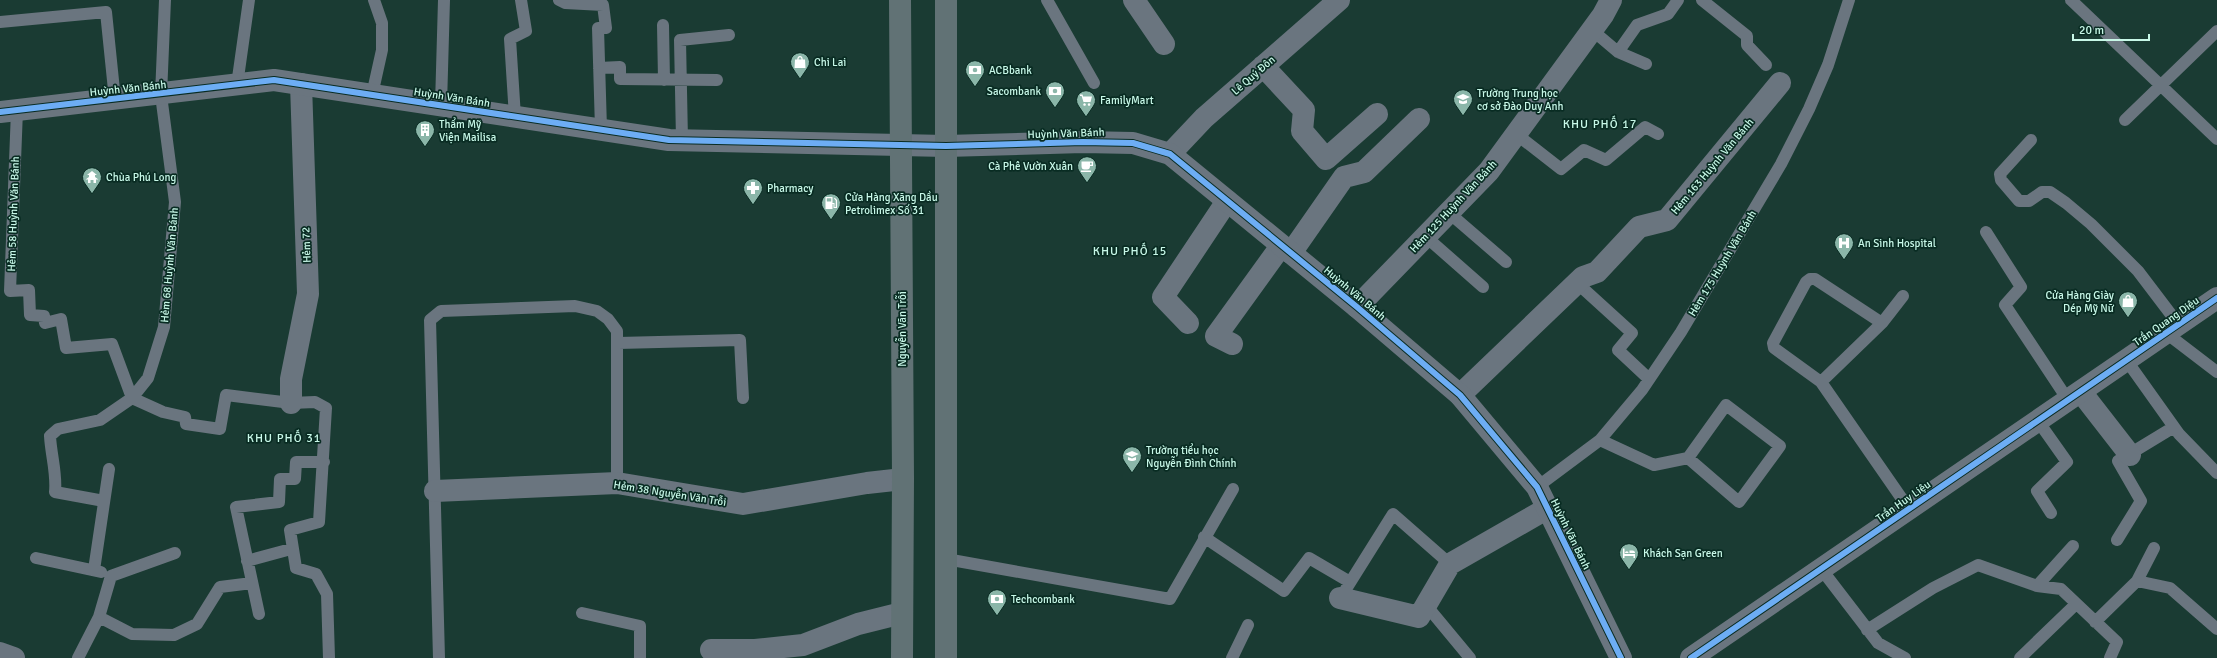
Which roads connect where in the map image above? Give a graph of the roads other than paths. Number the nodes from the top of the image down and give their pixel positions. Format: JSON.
{"nodes":[{"id":1,"x":165,"y":0,"type":"edge"},
{"id":2,"x":249,"y":0,"type":"edge"},
{"id":3,"x":374,"y":0,"type":"edge"},
{"id":4,"x":444,"y":0,"type":"edge"},
{"id":5,"x":521,"y":0,"type":"edge"},
{"id":6,"x":560,"y":0,"type":"edge"},
{"id":7,"x":900,"y":0,"type":"edge"},
{"id":8,"x":946,"y":0,"type":"edge"},
{"id":9,"x":1048,"y":0,"type":"edge"},
{"id":10,"x":1134,"y":0,"type":"edge"},
{"id":11,"x":1339,"y":0,"type":"edge"},
{"id":12,"x":1610,"y":0,"type":"edge"},
{"id":13,"x":1678,"y":0,"type":"edge"},
{"id":14,"x":1702,"y":0,"type":"edge"},
{"id":15,"x":1849,"y":0,"type":"edge"},
{"id":16,"x":2071,"y":0,"type":"edge"},
{"id":17,"x":0,"y":22,"type":"edge"},
{"id":18,"x":663,"y":25,"type":"dead end"},
{"id":19,"x":1592,"y":30,"type":"junction"},
{"id":20,"x":2217,"y":31,"type":"edge"},
{"id":21,"x":729,"y":35,"type":"dead end"},
{"id":22,"x":1164,"y":44,"type":"dead end"},
{"id":23,"x":1618,"y":52,"type":"junction"},
{"id":24,"x":1646,"y":64,"type":"dead end"},
{"id":25,"x":1766,"y":65,"type":"dead end"},
{"id":26,"x":1263,"y":66,"type":"junction"},
{"id":27,"x":599,"y":68,"type":"junction"},
{"id":28,"x":664,"y":80,"type":"junction"},
{"id":29,"x":681,"y":80,"type":"junction"},
{"id":30,"x":718,"y":80,"type":"dead end"},
{"id":31,"x":1094,"y":83,"type":"dead end"},
{"id":32,"x":1780,"y":83,"type":"dead end"},
{"id":33,"x":300,"y":84,"type":"junction"},
{"id":34,"x":237,"y":85,"type":"junction"},
{"id":35,"x":2160,"y":85,"type":"junction"},
{"id":36,"x":161,"y":95,"type":"junction"},
{"id":37,"x":372,"y":95,"type":"junction"},
{"id":38,"x":115,"y":100,"type":"junction"},
{"id":39,"x":441,"y":105,"type":"junction"},
{"id":40,"x":9,"y":111,"type":"edge"},
{"id":41,"x":1377,"y":114,"type":"dead end"},
{"id":42,"x":515,"y":117,"type":"junction"},
{"id":43,"x":1419,"y":119,"type":"dead end"},
{"id":44,"x":2125,"y":120,"type":"dead end"},
{"id":45,"x":601,"y":130,"type":"junction"},
{"id":46,"x":1516,"y":134,"type":"junction"},
{"id":47,"x":1658,"y":134,"type":"dead end"},
{"id":48,"x":2217,"y":139,"type":"edge"},
{"id":49,"x":682,"y":140,"type":"junction"},
{"id":50,"x":2031,"y":140,"type":"dead end"},
{"id":51,"x":901,"y":146,"type":"junction"},
{"id":52,"x":946,"y":146,"type":"junction"},
{"id":53,"x":1170,"y":154,"type":"junction"},
{"id":54,"x":1227,"y":201,"type":"junction"},
{"id":55,"x":1448,"y":212,"type":"junction"},
{"id":56,"x":1986,"y":232,"type":"dead end"},
{"id":57,"x":1425,"y":236,"type":"junction"},
{"id":58,"x":1286,"y":249,"type":"junction"},
{"id":59,"x":1506,"y":262,"type":"dead end"},
{"id":60,"x":1576,"y":283,"type":"junction"},
{"id":61,"x":1483,"y":287,"type":"dead end"},
{"id":62,"x":1903,"y":296,"type":"dead end"},
{"id":63,"x":2217,"y":298,"type":"edge"},
{"id":64,"x":1357,"y":307,"type":"junction"},
{"id":65,"x":1188,"y":323,"type":"dead end"},
{"id":66,"x":1882,"y":323,"type":"junction"},
{"id":67,"x":2173,"y":329,"type":"junction"},
{"id":68,"x":618,"y":342,"type":"junction"},
{"id":69,"x":1232,"y":344,"type":"dead end"},
{"id":70,"x":2127,"y":360,"type":"junction"},
{"id":71,"x":2217,"y":372,"type":"edge"},
{"id":72,"x":1649,"y":380,"type":"junction"},
{"id":73,"x":1821,"y":382,"type":"junction"},
{"id":74,"x":1460,"y":395,"type":"junction"},
{"id":75,"x":2075,"y":396,"type":"junction"},
{"id":76,"x":132,"y":398,"type":"junction"},
{"id":77,"x":743,"y":398,"type":"dead end"},
{"id":78,"x":291,"y":403,"type":"junction"},
{"id":79,"x":2038,"y":421,"type":"junction"},
{"id":80,"x":2174,"y":427,"type":"junction"},
{"id":81,"x":1600,"y":440,"type":"junction"},
{"id":82,"x":2130,"y":455,"type":"junction"},
{"id":83,"x":1688,"y":458,"type":"junction"},
{"id":84,"x":324,"y":462,"type":"junction"},
{"id":85,"x":110,"y":469,"type":"dead end"},
{"id":86,"x":2217,"y":473,"type":"edge"},
{"id":87,"x":903,"y":479,"type":"junction"},
{"id":88,"x":617,"y":483,"type":"junction"},
{"id":89,"x":1537,"y":487,"type":"junction"},
{"id":90,"x":1233,"y":489,"type":"dead end"},
{"id":91,"x":435,"y":491,"type":"junction"},
{"id":92,"x":104,"y":501,"type":"junction"},
{"id":93,"x":1548,"y":508,"type":"junction"},
{"id":94,"x":1909,"y":509,"type":"junction"},
{"id":95,"x":2051,"y":513,"type":"dead end"},
{"id":96,"x":1204,"y":537,"type":"junction"},
{"id":97,"x":2117,"y":540,"type":"dead end"},
{"id":98,"x":2073,"y":546,"type":"dead end"},
{"id":99,"x":2154,"y":548,"type":"dead end"},
{"id":100,"x":291,"y":549,"type":"junction"},
{"id":101,"x":175,"y":553,"type":"dead end"},
{"id":102,"x":36,"y":558,"type":"dead end"},
{"id":103,"x":946,"y":559,"type":"junction"},
{"id":104,"x":247,"y":561,"type":"junction"},
{"id":105,"x":1450,"y":564,"type":"junction"},
{"id":106,"x":94,"y":570,"type":"junction"},
{"id":107,"x":1822,"y":570,"type":"junction"},
{"id":108,"x":111,"y":576,"type":"junction"},
{"id":109,"x":2137,"y":581,"type":"junction"},
{"id":110,"x":252,"y":583,"type":"junction"},
{"id":111,"x":2037,"y":586,"type":"junction"},
{"id":112,"x":1345,"y":590,"type":"junction"},
{"id":113,"x":2076,"y":604,"type":"junction"},
{"id":114,"x":1426,"y":605,"type":"junction"},
{"id":115,"x":582,"y":613,"type":"dead end"},
{"id":116,"x":902,"y":613,"type":"junction"},
{"id":117,"x":260,"y":614,"type":"dead end"},
{"id":118,"x":99,"y":617,"type":"junction"},
{"id":119,"x":2095,"y":622,"type":"junction"},
{"id":120,"x":1248,"y":625,"type":"dead end"},
{"id":121,"x":2217,"y":629,"type":"edge"},
{"id":122,"x":1868,"y":630,"type":"junction"},
{"id":123,"x":711,"y":650,"type":"dead end"},
{"id":124,"x":1696,"y":657,"type":"edge"},
{"id":125,"x":78,"y":658,"type":"edge"},
{"id":126,"x":329,"y":658,"type":"edge"},
{"id":127,"x":439,"y":658,"type":"edge"},
{"id":128,"x":640,"y":658,"type":"edge"},
{"id":129,"x":902,"y":658,"type":"edge"},
{"id":130,"x":946,"y":658,"type":"edge"},
{"id":131,"x":1232,"y":658,"type":"edge"},
{"id":132,"x":1470,"y":658,"type":"edge"},
{"id":133,"x":1621,"y":658,"type":"edge"},
{"id":134,"x":1905,"y":658,"type":"edge"},
{"id":135,"x":2020,"y":658,"type":"edge"},
{"id":136,"x":2110,"y":658,"type":"edge"}],
"edges":[{"from":1,"to":36,"type":"lane","name":"Hẻm 68 Huỳnh Văn Bánh"},
{"from":2,"to":34,"type":"lane"},
{"from":3,"to":37,"type":"lane"},
{"from":4,"to":39,"type":"lane"},
{"from":5,"to":42,"type":"lane"},
{"from":6,"to":27,"type":"lane"},
{"from":7,"to":51,"type":"main road","name":"Nguyễn Văn Trỗi"},
{"from":8,"to":52,"type":"main road"},
{"from":9,"to":31,"type":"lane"},
{"from":10,"to":22,"type":"street"},
{"from":11,"to":26,"type":"street","name":"Lê Quý Ðôn"},
{"from":12,"to":19,"type":"street","name":"Hẻm 125 Huỳnh Văn Bánh"},
{"from":13,"to":23,"type":"lane"},
{"from":14,"to":25,"type":"lane"},
{"from":15,"to":72,"type":"lane","name":"Hẻm 175 Huỳnh Văn Bánh"},
{"from":16,"to":35,"type":"lane"},
{"from":17,"to":38,"type":"lane"},
{"from":18,"to":28,"type":"lane"},
{"from":19,"to":23,"type":"lane"},
{"from":19,"to":46,"type":"street","name":"Hẻm 125 Huỳnh Văn Bánh"},
{"from":20,"to":35,"type":"lane"},
{"from":21,"to":29,"type":"lane"},
{"from":23,"to":24,"type":"lane"},
{"from":26,"to":41,"type":"street"},
{"from":26,"to":53,"type":"street","name":"Lê Quý Ðôn"},
{"from":27,"to":28,"type":"lane"},
{"from":27,"to":45,"type":"lane"},
{"from":28,"to":29,"type":"lane"},
{"from":29,"to":30,"type":"lane"},
{"from":29,"to":49,"type":"lane"},
{"from":32,"to":60,"type":"street","name":"Hẻm 163 Huỳnh Văn Bánh"},
{"from":33,"to":34,"type":"street","name":"Huỳnh Văn Bánh"},
{"from":33,"to":37,"type":"street","name":"Huỳnh Văn Bánh"},
{"from":33,"to":78,"type":"street","name":"Hẻm 72"},
{"from":34,"to":36,"type":"street","name":"Huỳnh Văn Bánh"},
{"from":35,"to":44,"type":"lane"},
{"from":35,"to":48,"type":"lane"},
{"from":36,"to":38,"type":"street","name":"Huỳnh Văn Bánh"},
{"from":36,"to":76,"type":"lane","name":"Hẻm 68 Huỳnh Văn Bánh"},
{"from":37,"to":39,"type":"street","name":"Huỳnh Văn Bánh"},
{"from":38,"to":40,"type":"street","name":"Huỳnh Văn Bánh"},
{"from":39,"to":42,"type":"street","name":"Huỳnh Văn Bánh"},
{"from":40,"to":76,"type":"lane","name":"Hẻm 58 Huỳnh Văn Bánh"},
{"from":42,"to":45,"type":"street","name":"Huỳnh Văn Bánh"},
{"from":43,"to":58,"type":"street"},
{"from":45,"to":49,"type":"street","name":"Huỳnh Văn Bánh"},
{"from":46,"to":47,"type":"lane"},
{"from":46,"to":55,"type":"street","name":"Hẻm 125 Huỳnh Văn Bánh"},
{"from":49,"to":51,"type":"street","name":"Huỳnh Văn Bánh"},
{"from":50,"to":67,"type":"lane"},
{"from":51,"to":52,"type":"street","name":"Huỳnh Văn Bánh"},
{"from":51,"to":87,"type":"main road","name":"Nguyễn Văn Trỗi"},
{"from":52,"to":53,"type":"street","name":"Huỳnh Văn Bánh"},
{"from":52,"to":103,"type":"main road"},
{"from":53,"to":54,"type":"street","name":"Huỳnh Văn Bánh"},
{"from":54,"to":58,"type":"street","name":"Huỳnh Văn Bánh"},
{"from":54,"to":65,"type":"street"},
{"from":55,"to":57,"type":"street","name":"Hẻm 125 Huỳnh Văn Bánh"},
{"from":55,"to":59,"type":"lane"},
{"from":56,"to":75,"type":"lane"},
{"from":57,"to":61,"type":"lane"},
{"from":57,"to":64,"type":"street","name":"Hẻm 125 Huỳnh Văn Bánh"},
{"from":58,"to":64,"type":"street","name":"Huỳnh Văn Bánh"},
{"from":58,"to":69,"type":"street"},
{"from":60,"to":72,"type":"lane"},
{"from":60,"to":74,"type":"street","name":"Hẻm 163 Huỳnh Văn Bánh"},
{"from":62,"to":66,"type":"lane"},
{"from":63,"to":67,"type":"street","name":"Trần Quang Diệu"},
{"from":64,"to":74,"type":"street","name":"Huỳnh Văn Bánh"},
{"from":66,"to":73,"type":"lane"},
{"from":66,"to":73,"type":"lane"},
{"from":67,"to":70,"type":"street","name":"Trần Quang Diệu"},
{"from":67,"to":71,"type":"lane"},
{"from":68,"to":77,"type":"lane"},
{"from":68,"to":88,"type":"lane"},
{"from":68,"to":91,"type":"lane"},
{"from":70,"to":75,"type":"street","name":"Trần Huy Liệu"},
{"from":70,"to":80,"type":"lane"},
{"from":72,"to":81,"type":"lane","name":"Hẻm 175 Huỳnh Văn Bánh"},
{"from":73,"to":94,"type":"lane"},
{"from":74,"to":89,"type":"street","name":"Huỳnh Văn Bánh"},
{"from":75,"to":79,"type":"street","name":"Trần Huy Liệu"},
{"from":75,"to":82,"type":"street"},
{"from":76,"to":78,"type":"lane"},
{"from":76,"to":92,"type":"lane","name":"Hẻm 68 Huỳnh Văn Bánh"},
{"from":78,"to":84,"type":"lane"},
{"from":79,"to":94,"type":"street","name":"Trần Huy Liệu"},
{"from":79,"to":95,"type":"lane"},
{"from":80,"to":82,"type":"lane"},
{"from":80,"to":86,"type":"lane"},
{"from":81,"to":83,"type":"lane"},
{"from":81,"to":89,"type":"lane","name":"Hẻm 175 Huỳnh Văn Bánh"},
{"from":82,"to":97,"type":"lane"},
{"from":83,"to":83,"type":"lane"},
{"from":84,"to":100,"type":"lane"},
{"from":84,"to":104,"type":"lane"},
{"from":85,"to":92,"type":"lane"},
{"from":87,"to":88,"type":"street","name":"Hẻm 38 Nguyễn Văn Trỗi"},
{"from":87,"to":116,"type":"main road","name":"Nguyễn Văn Trỗi"},
{"from":88,"to":91,"type":"street","name":"Hẻm 38 Nguyễn Văn Trỗi"},
{"from":89,"to":93,"type":"street","name":"Huỳnh Văn Bánh"},
{"from":90,"to":96,"type":"lane"},
{"from":91,"to":127,"type":"lane"},
{"from":92,"to":106,"type":"lane"},
{"from":93,"to":105,"type":"street"},
{"from":93,"to":133,"type":"street","name":"Huỳnh Văn Bánh"},
{"from":94,"to":107,"type":"street","name":"Trần Huy Liệu"},
{"from":96,"to":103,"type":"lane"},
{"from":96,"to":112,"type":"lane"},
{"from":98,"to":111,"type":"lane"},
{"from":99,"to":109,"type":"lane"},
{"from":100,"to":104,"type":"lane"},
{"from":100,"to":126,"type":"lane"},
{"from":101,"to":108,"type":"lane"},
{"from":102,"to":106,"type":"lane"},
{"from":103,"to":130,"type":"main road"},
{"from":104,"to":110,"type":"lane"},
{"from":105,"to":112,"type":"lane"},
{"from":105,"to":114,"type":"street"},
{"from":106,"to":108,"type":"lane"},
{"from":107,"to":122,"type":"lane"},
{"from":107,"to":124,"type":"street","name":"Trần Huy Liệu"},
{"from":108,"to":118,"type":"lane"},
{"from":109,"to":119,"type":"lane"},
{"from":109,"to":121,"type":"lane"},
{"from":110,"to":117,"type":"lane"},
{"from":110,"to":118,"type":"lane"},
{"from":111,"to":113,"type":"lane"},
{"from":111,"to":122,"type":"lane"},
{"from":112,"to":114,"type":"street"},
{"from":113,"to":119,"type":"lane"},
{"from":113,"to":135,"type":"lane"},
{"from":114,"to":132,"type":"lane"},
{"from":115,"to":128,"type":"lane"},
{"from":116,"to":123,"type":"street"},
{"from":116,"to":129,"type":"main road","name":"Nguyễn Văn Trỗi"},
{"from":118,"to":125,"type":"lane"},
{"from":119,"to":136,"type":"lane"},
{"from":120,"to":131,"type":"lane"},
{"from":122,"to":134,"type":"lane"}]}
